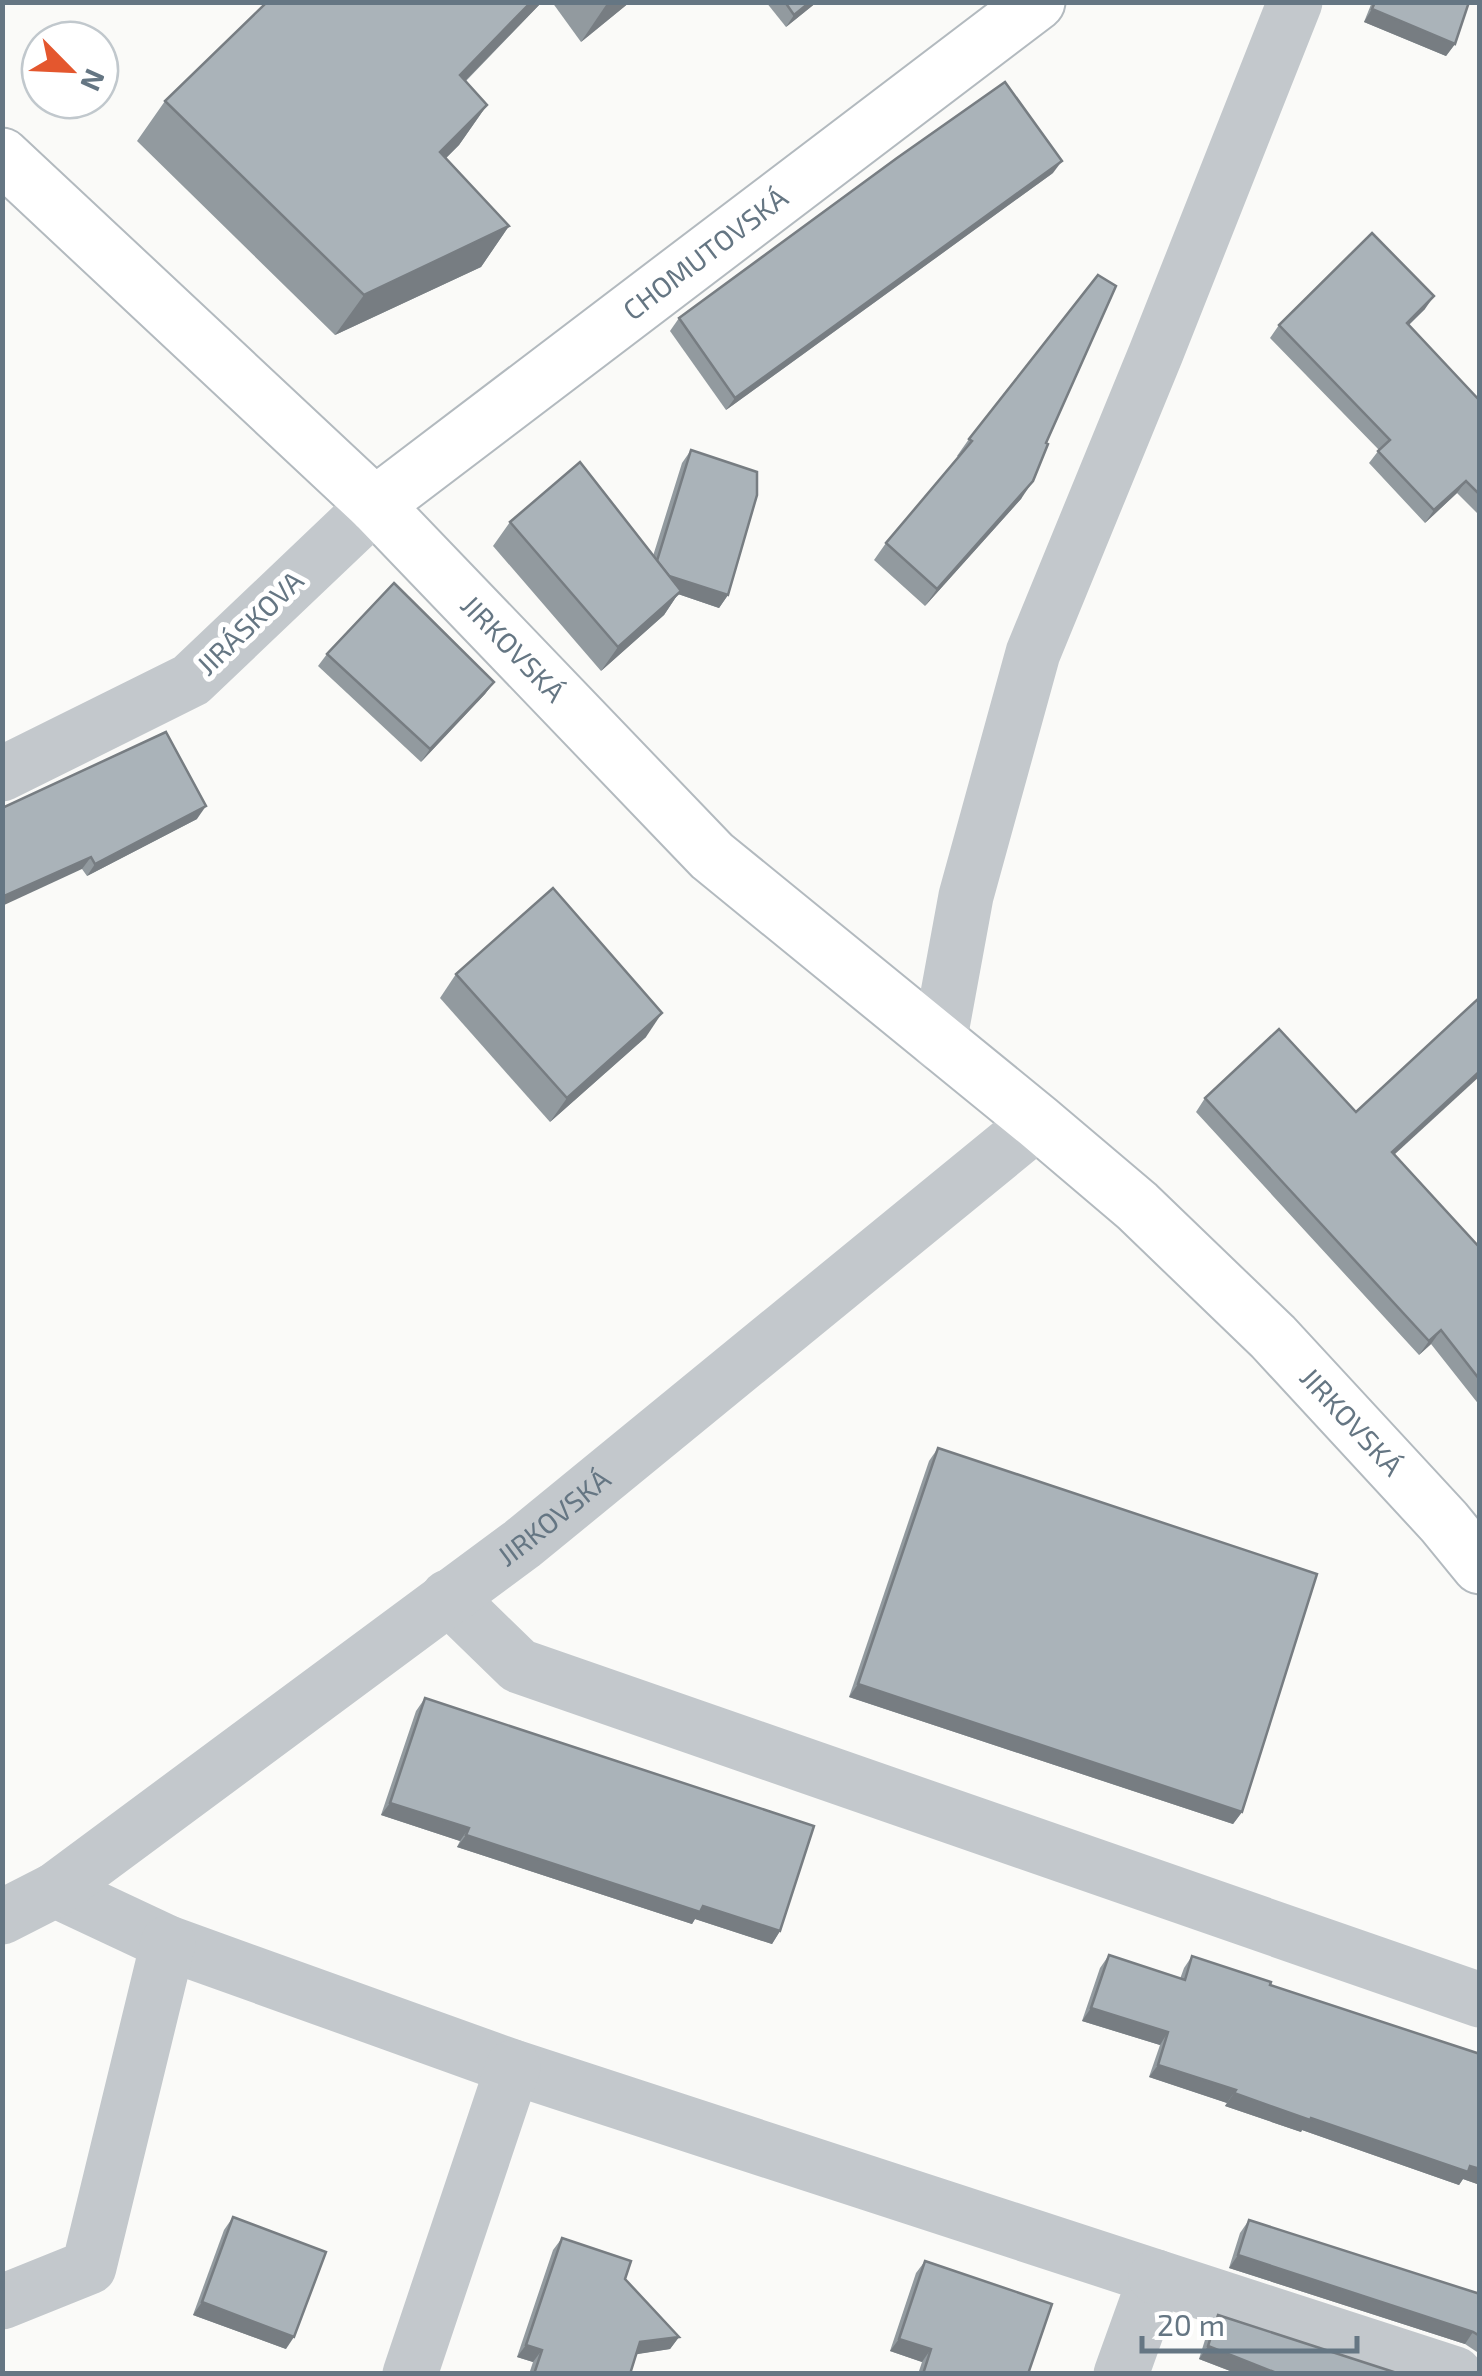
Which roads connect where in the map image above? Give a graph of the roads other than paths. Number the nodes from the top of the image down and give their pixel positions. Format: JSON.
{"nodes":[{"id":1,"x":1037,"y":2,"type":"edge"},
{"id":2,"x":1294,"y":2,"type":"edge"},
{"id":3,"x":2,"y":156,"type":"edge"},
{"id":4,"x":375,"y":504,"type":"junction"},
{"id":5,"x":2,"y":774,"type":"edge"},
{"id":6,"x":939,"y":1042,"type":"junction"},
{"id":7,"x":1038,"y":1122,"type":"junction"},
{"id":8,"x":1480,"y":1566,"type":"edge"},
{"id":9,"x":448,"y":1598,"type":"junction"},
{"id":10,"x":56,"y":1890,"type":"junction"},
{"id":11,"x":2,"y":1917,"type":"edge"},
{"id":12,"x":168,"y":1943,"type":"junction"},
{"id":13,"x":1480,"y":2000,"type":"edge"},
{"id":14,"x":513,"y":2067,"type":"junction"},
{"id":15,"x":1156,"y":2278,"type":"junction"},
{"id":16,"x":2,"y":2302,"type":"edge"},
{"id":17,"x":410,"y":2374,"type":"edge"},
{"id":18,"x":1121,"y":2374,"type":"edge"},
{"id":19,"x":1455,"y":2374,"type":"edge"}],
"edges":[{"from":1,"to":4,"type":"street","name":"CHOMUTOVSKÁ"},
{"from":2,"to":6,"type":"street"},
{"from":3,"to":4,"type":"street","name":"JIRKOVSKÁ"},
{"from":4,"to":5,"type":"street","name":"JIRÁSKOVA"},
{"from":4,"to":6,"type":"street","name":"JIRKOVSKÁ"},
{"from":6,"to":7,"type":"street","name":"JIRKOVSKÁ"},
{"from":7,"to":8,"type":"street","name":"JIRKOVSKÁ"},
{"from":7,"to":9,"type":"street","name":"JIRKOVSKÁ"},
{"from":9,"to":10,"type":"street","name":"JIRKOVSKÁ"},
{"from":9,"to":13,"type":"street"},
{"from":10,"to":11,"type":"street","name":"JIRKOVSKÁ"},
{"from":10,"to":12,"type":"street"},
{"from":12,"to":14,"type":"street"},
{"from":12,"to":16,"type":"street"},
{"from":14,"to":15,"type":"street"},
{"from":14,"to":17,"type":"street"},
{"from":15,"to":18,"type":"street"},
{"from":15,"to":19,"type":"street"}]}
